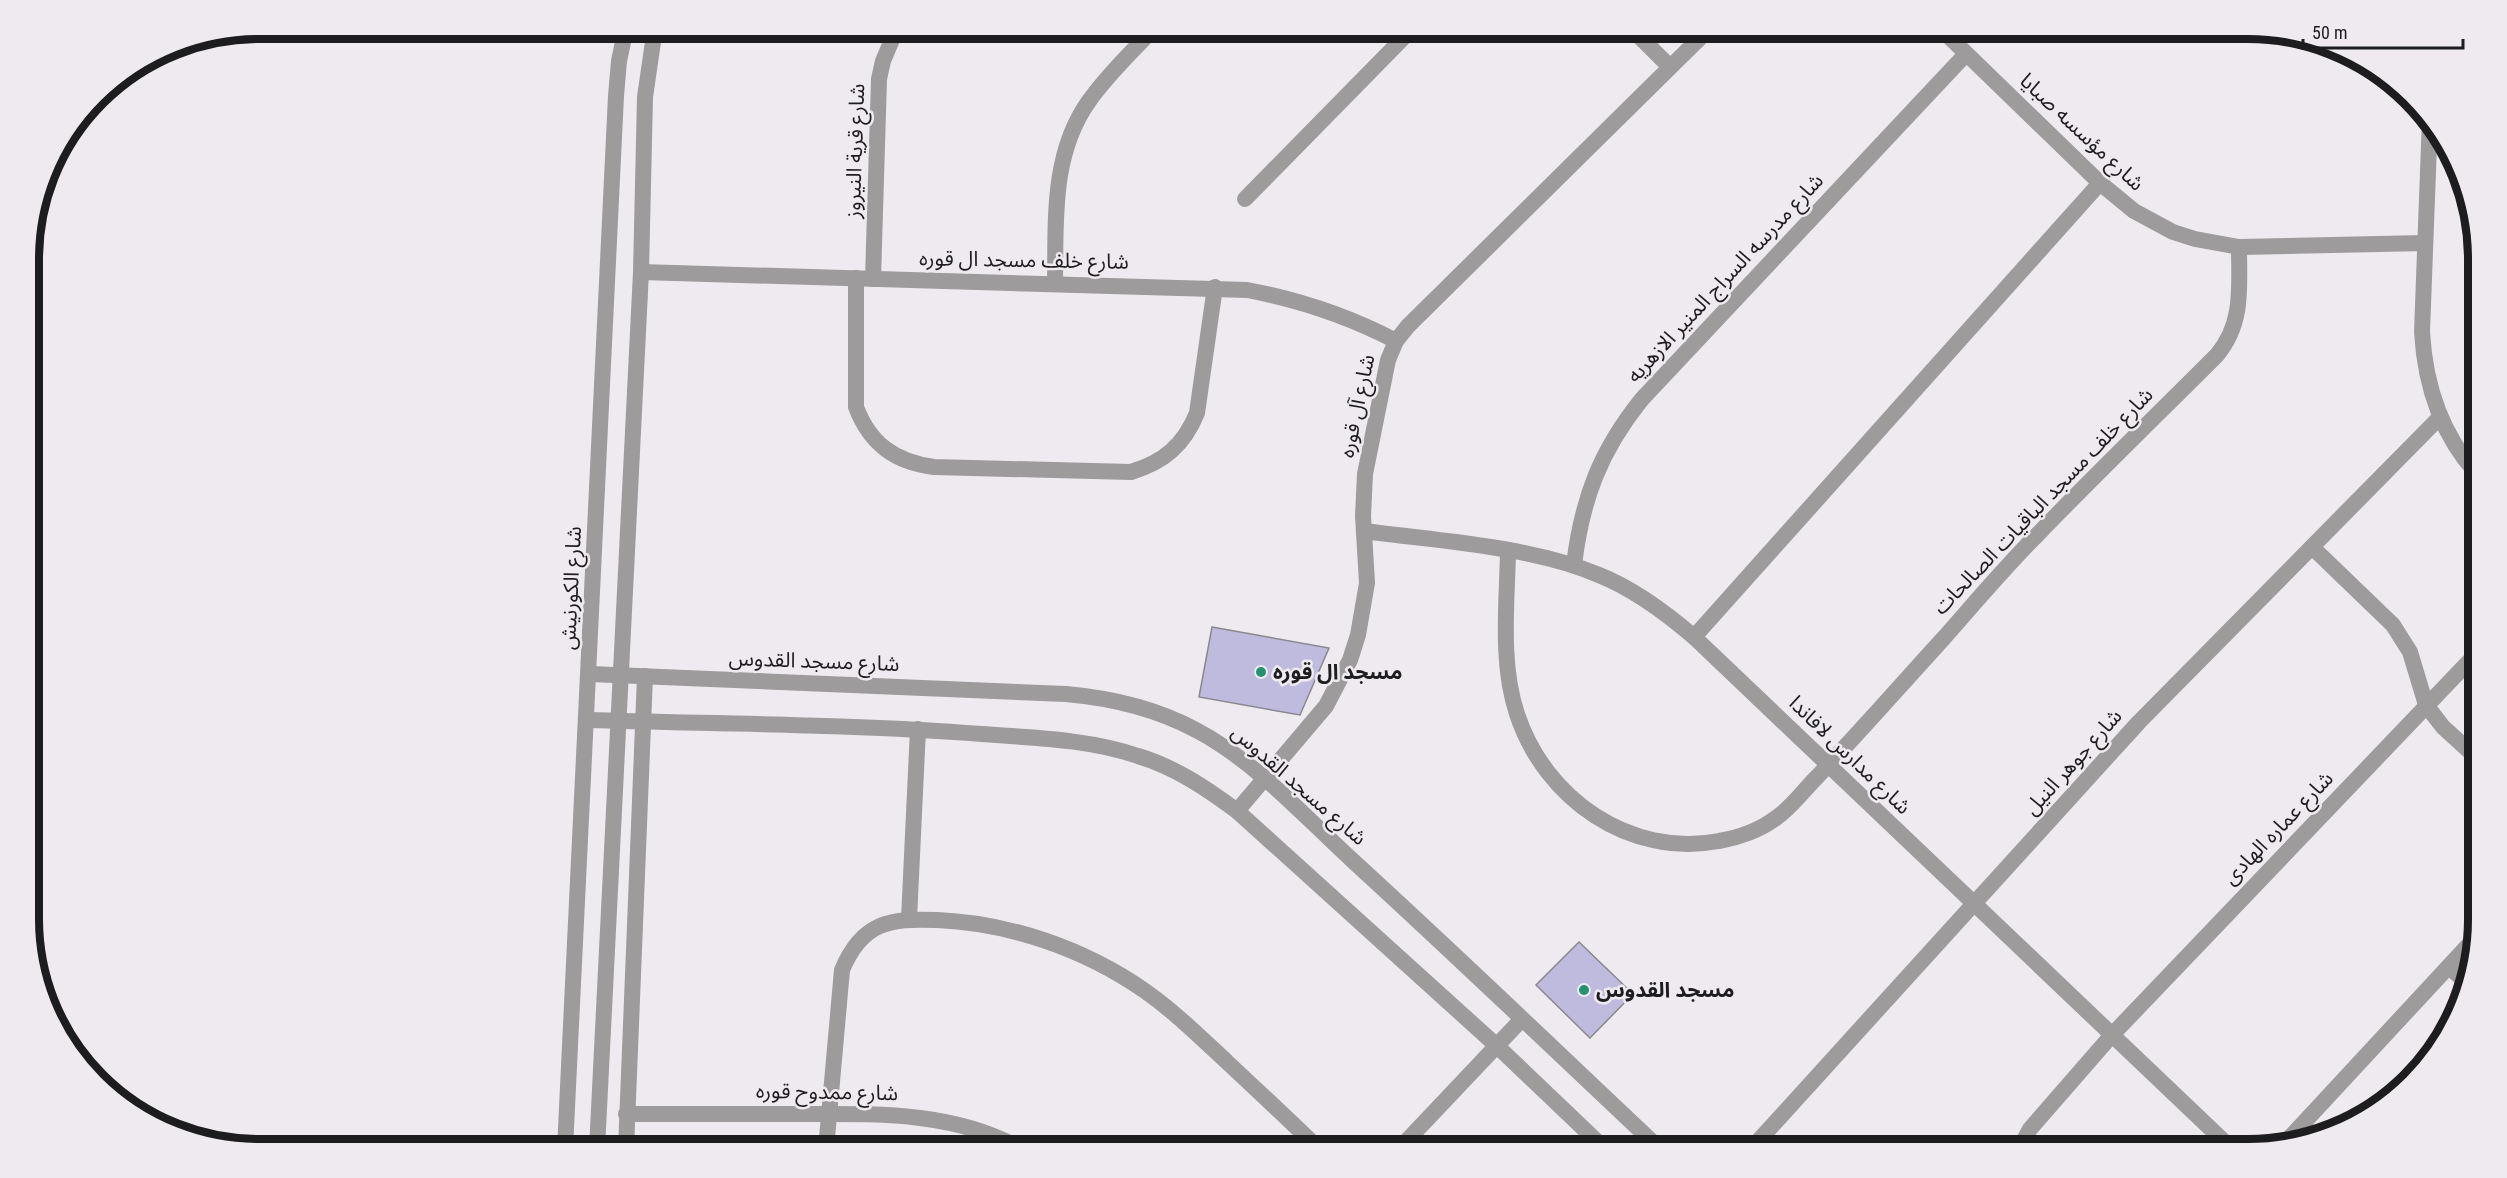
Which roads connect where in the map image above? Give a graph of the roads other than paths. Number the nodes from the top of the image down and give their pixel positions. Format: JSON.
{"nodes":[{"id":1,"x":624,"y":39,"type":"edge"},
{"id":2,"x":653,"y":39,"type":"edge"},
{"id":3,"x":892,"y":39,"type":"edge"},
{"id":4,"x":1144,"y":39,"type":"edge"},
{"id":5,"x":1402,"y":39,"type":"edge"},
{"id":6,"x":1642,"y":39,"type":"edge"},
{"id":7,"x":1699,"y":39,"type":"edge"},
{"id":8,"x":1951,"y":39,"type":"edge"},
{"id":9,"x":1966,"y":54,"type":"junction"},
{"id":10,"x":1670,"y":67,"type":"junction"},
{"id":11,"x":2429,"y":135,"type":"edge"},
{"id":12,"x":2100,"y":183,"type":"junction"},
{"id":13,"x":1245,"y":199,"type":"dead end"},
{"id":14,"x":2425,"y":243,"type":"junction"},
{"id":15,"x":2239,"y":247,"type":"junction"},
{"id":16,"x":641,"y":272,"type":"junction"},
{"id":17,"x":856,"y":278,"type":"junction"},
{"id":18,"x":873,"y":279,"type":"junction"},
{"id":19,"x":1054,"y":284,"type":"junction"},
{"id":20,"x":1215,"y":287,"type":"junction"},
{"id":21,"x":1396,"y":341,"type":"junction"},
{"id":22,"x":2440,"y":417,"type":"junction"},
{"id":23,"x":2468,"y":462,"type":"edge"},
{"id":24,"x":1364,"y":531,"type":"junction"},
{"id":25,"x":2312,"y":548,"type":"junction"},
{"id":26,"x":1508,"y":551,"type":"junction"},
{"id":27,"x":1574,"y":565,"type":"junction"},
{"id":28,"x":1694,"y":637,"type":"junction"},
{"id":29,"x":2468,"y":662,"type":"edge"},
{"id":30,"x":590,"y":674,"type":"junction"},
{"id":31,"x":621,"y":675,"type":"junction"},
{"id":32,"x":645,"y":676,"type":"junction"},
{"id":33,"x":2426,"y":705,"type":"junction"},
{"id":34,"x":588,"y":720,"type":"junction"},
{"id":35,"x":619,"y":721,"type":"junction"},
{"id":36,"x":643,"y":721,"type":"junction"},
{"id":37,"x":918,"y":729,"type":"junction"},
{"id":38,"x":2468,"y":750,"type":"edge"},
{"id":39,"x":1828,"y":765,"type":"junction"},
{"id":40,"x":1265,"y":781,"type":"junction"},
{"id":41,"x":1236,"y":811,"type":"junction"},
{"id":42,"x":1974,"y":904,"type":"junction"},
{"id":43,"x":909,"y":919,"type":"junction"},
{"id":44,"x":2466,"y":948,"type":"edge"},
{"id":45,"x":2449,"y":967,"type":"junction"},
{"id":46,"x":2461,"y":977,"type":"edge"},
{"id":47,"x":1522,"y":1019,"type":"junction"},
{"id":48,"x":2112,"y":1035,"type":"junction"},
{"id":49,"x":1497,"y":1046,"type":"junction"},
{"id":50,"x":626,"y":1114,"type":"junction"},
{"id":51,"x":829,"y":1114,"type":"junction"},
{"id":52,"x":2293,"y":1135,"type":"edge"},
{"id":53,"x":567,"y":1139,"type":"edge"},
{"id":54,"x":598,"y":1139,"type":"edge"},
{"id":55,"x":626,"y":1139,"type":"edge"},
{"id":56,"x":827,"y":1139,"type":"edge"},
{"id":57,"x":999,"y":1139,"type":"edge"},
{"id":58,"x":1308,"y":1139,"type":"edge"},
{"id":59,"x":1409,"y":1139,"type":"edge"},
{"id":60,"x":1595,"y":1139,"type":"edge"},
{"id":61,"x":1648,"y":1139,"type":"edge"},
{"id":62,"x":1759,"y":1139,"type":"edge"},
{"id":63,"x":2025,"y":1139,"type":"edge"},
{"id":64,"x":2221,"y":1139,"type":"edge"}],
"edges":[{"from":1,"to":30,"type":"street","name":"شارع الكورنيش"},
{"from":2,"to":16,"type":"street"},
{"from":3,"to":18,"type":"street","name":"شارع قرية النيروز"},
{"from":4,"to":19,"type":"street"},
{"from":5,"to":13,"type":"street"},
{"from":6,"to":10,"type":"street"},
{"from":7,"to":10,"type":"street","name":"شارع آل قوره"},
{"from":8,"to":9,"type":"street","name":"شارع مؤسسه صبايا"},
{"from":9,"to":12,"type":"street","name":"شارع مؤسسه صبايا"},
{"from":9,"to":27,"type":"street","name":"شارع مدرسه السراج المنير الازهريه"},
{"from":10,"to":21,"type":"street","name":"شارع آل قوره"},
{"from":11,"to":14,"type":"street"},
{"from":12,"to":15,"type":"street","name":"شارع مؤسسه صبايا"},
{"from":12,"to":28,"type":"street"},
{"from":14,"to":15,"type":"street","name":"شارع مؤسسه صبايا"},
{"from":14,"to":22,"type":"street"},
{"from":15,"to":39,"type":"street","name":"شارع خلف مسجد الباقيات الصالحات"},
{"from":16,"to":17,"type":"street","name":"شارع خلف مسجد ال قوره"},
{"from":16,"to":31,"type":"street"},
{"from":17,"to":18,"type":"street","name":"شارع خلف مسجد ال قوره"},
{"from":17,"to":20,"type":"street"},
{"from":18,"to":19,"type":"street","name":"شارع خلف مسجد ال قوره"},
{"from":19,"to":20,"type":"street","name":"شارع خلف مسجد ال قوره"},
{"from":20,"to":21,"type":"street","name":"شارع خلف مسجد ال قوره"},
{"from":21,"to":24,"type":"street","name":"شارع آل قوره"},
{"from":22,"to":23,"type":"street"},
{"from":22,"to":25,"type":"street","name":"شارع جوهر النيل"},
{"from":24,"to":26,"type":"street","name":"شارع مدارس لافاندا"},
{"from":24,"to":40,"type":"street","name":"شارع آل قوره"},
{"from":25,"to":33,"type":"street"},
{"from":25,"to":42,"type":"street","name":"شارع جوهر النيل"},
{"from":26,"to":27,"type":"street","name":"شارع مدارس لافاندا"},
{"from":26,"to":39,"type":"street","name":"شارع خلف مسجد الباقيات الصالحات"},
{"from":27,"to":28,"type":"street","name":"شارع مدارس لافاندا"},
{"from":28,"to":39,"type":"street","name":"شارع مدارس لافاندا"},
{"from":29,"to":33,"type":"street","name":"شارع عماره الهادى"},
{"from":30,"to":31,"type":"street","name":"شارع مسجد القدوس"},
{"from":30,"to":34,"type":"street","name":"شارع الكورنيش"},
{"from":31,"to":32,"type":"street","name":"شارع مسجد القدوس"},
{"from":31,"to":35,"type":"street"},
{"from":32,"to":36,"type":"street"},
{"from":32,"to":40,"type":"street","name":"شارع مسجد القدوس"},
{"from":33,"to":38,"type":"street"},
{"from":33,"to":48,"type":"street","name":"شارع عماره الهادى"},
{"from":34,"to":35,"type":"street"},
{"from":34,"to":53,"type":"street","name":"شارع الكورنيش"},
{"from":35,"to":36,"type":"street"},
{"from":35,"to":54,"type":"street"},
{"from":36,"to":37,"type":"street"},
{"from":36,"to":50,"type":"street"},
{"from":37,"to":41,"type":"street"},
{"from":37,"to":43,"type":"street"},
{"from":39,"to":42,"type":"street","name":"شارع مدارس لافاندا"},
{"from":40,"to":41,"type":"street","name":"شارع آل قوره"},
{"from":40,"to":47,"type":"street","name":"شارع مسجد القدوس"},
{"from":41,"to":49,"type":"street"},
{"from":42,"to":48,"type":"street","name":"شارع مدارس لافاندا"},
{"from":42,"to":62,"type":"street","name":"شارع جوهر النيل"},
{"from":43,"to":51,"type":"street"},
{"from":43,"to":58,"type":"street"},
{"from":44,"to":45,"type":"street"},
{"from":45,"to":46,"type":"street"},
{"from":45,"to":52,"type":"street"},
{"from":47,"to":49,"type":"street"},
{"from":47,"to":61,"type":"street","name":"شارع مسجد القدوس"},
{"from":48,"to":63,"type":"street","name":"شارع عماره الهادى"},
{"from":48,"to":64,"type":"street","name":"شارع مدارس لافاندا"},
{"from":49,"to":59,"type":"street"},
{"from":49,"to":60,"type":"street"},
{"from":50,"to":51,"type":"street","name":"شارع ممدوح قوره"},
{"from":50,"to":55,"type":"street"},
{"from":51,"to":56,"type":"street"},
{"from":51,"to":57,"type":"street","name":"شارع ممدوح قوره"}]}
